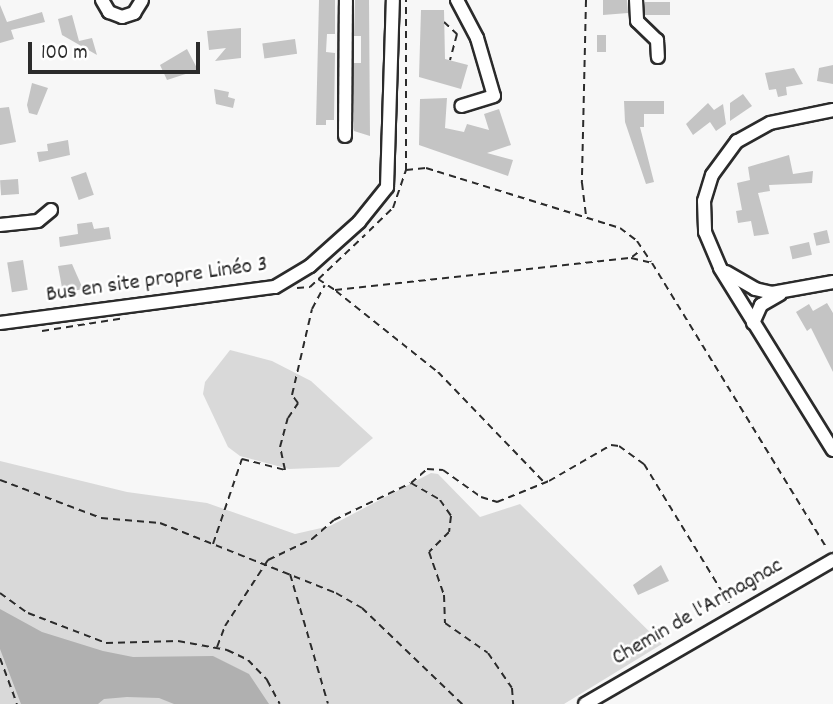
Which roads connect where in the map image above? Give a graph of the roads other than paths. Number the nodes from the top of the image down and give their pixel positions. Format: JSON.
{"nodes":[{"id":1,"x":102,"y":0,"type":"edge"},
{"id":2,"x":142,"y":0,"type":"edge"},
{"id":3,"x":346,"y":0,"type":"edge"},
{"id":4,"x":393,"y":0,"type":"edge"},
{"id":5,"x":457,"y":0,"type":"edge"},
{"id":6,"x":636,"y":0,"type":"edge"},
{"id":7,"x":658,"y":57,"type":"dead end"},
{"id":8,"x":461,"y":106,"type":"dead end"},
{"id":9,"x":833,"y":110,"type":"edge"},
{"id":10,"x":345,"y":136,"type":"dead end"},
{"id":11,"x":51,"y":210,"type":"dead end"},
{"id":12,"x":0,"y":225,"type":"edge"},
{"id":13,"x":720,"y":268,"type":"junction"},
{"id":14,"x":833,"y":282,"type":"edge"},
{"id":15,"x":783,"y":293,"type":"junction"},
{"id":16,"x":0,"y":323,"type":"edge"},
{"id":17,"x":753,"y":323,"type":"junction"},
{"id":18,"x":833,"y":450,"type":"edge"},
{"id":19,"x":833,"y":559,"type":"edge"},
{"id":20,"x":585,"y":704,"type":"edge"}],
"edges":[{"from":1,"to":2,"type":"street"},
{"from":3,"to":10,"type":"street"},
{"from":4,"to":16,"type":"street","name":"Bus en site propre Linéo 3"},
{"from":5,"to":8,"type":"street"},
{"from":6,"to":7,"type":"street"},
{"from":9,"to":13,"type":"street"},
{"from":11,"to":12,"type":"street"},
{"from":13,"to":15,"type":"street"},
{"from":13,"to":17,"type":"street"},
{"from":14,"to":15,"type":"street"},
{"from":15,"to":17,"type":"street"},
{"from":17,"to":18,"type":"street"},
{"from":19,"to":20,"type":"street","name":"Chemin de l'Armagnac"}]}
